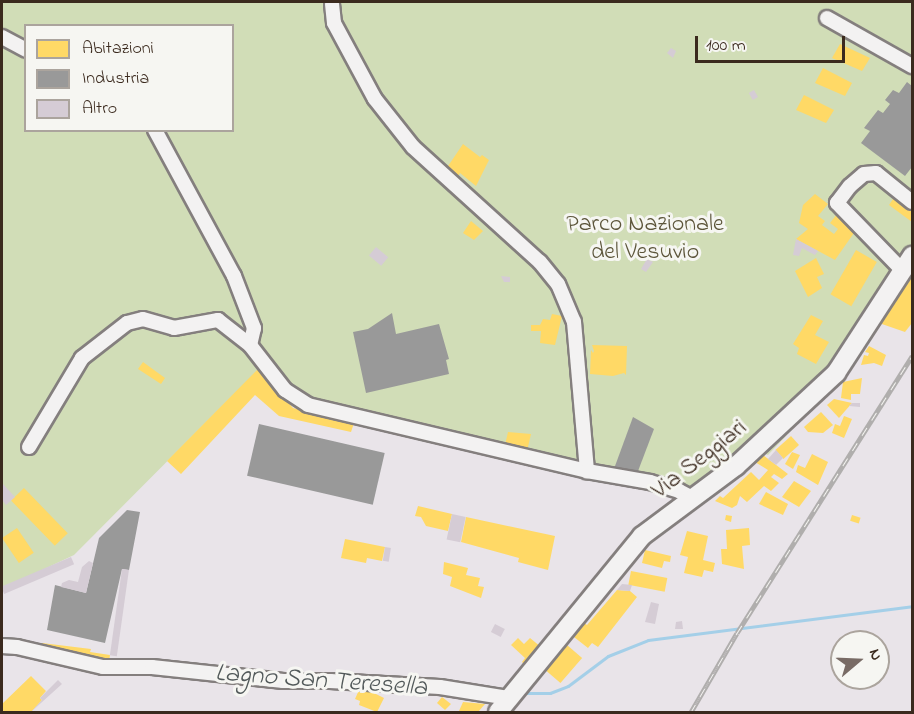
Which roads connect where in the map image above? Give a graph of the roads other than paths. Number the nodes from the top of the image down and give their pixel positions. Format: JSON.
{"nodes":[{"id":1,"x":332,"y":4,"type":"dead end"},
{"id":2,"x":827,"y":18,"type":"dead end"},
{"id":3,"x":2,"y":38,"type":"edge"},
{"id":4,"x":24,"y":49,"type":"edge"},
{"id":5,"x":912,"y":66,"type":"edge"},
{"id":6,"x":156,"y":132,"type":"edge"},
{"id":7,"x":912,"y":202,"type":"edge"},
{"id":8,"x":908,"y":263,"type":"edge"},
{"id":9,"x":250,"y":345,"type":"junction"},
{"id":10,"x":29,"y":447,"type":"dead end"},
{"id":11,"x":587,"y":471,"type":"junction"},
{"id":12,"x":692,"y":498,"type":"junction"},
{"id":13,"x":2,"y":646,"type":"edge"},
{"id":14,"x":509,"y":698,"type":"junction"},
{"id":15,"x":498,"y":712,"type":"edge"}],
"edges":[{"from":1,"to":11,"type":"street"},
{"from":2,"to":5,"type":"street"},
{"from":3,"to":4,"type":"street"},
{"from":6,"to":9,"type":"street"},
{"from":7,"to":8,"type":"street"},
{"from":8,"to":12,"type":"main road","name":"Via Seggiari"},
{"from":9,"to":10,"type":"street"},
{"from":9,"to":11,"type":"street"},
{"from":11,"to":12,"type":"street"},
{"from":12,"to":14,"type":"main road","name":"Via Seggiari"},
{"from":13,"to":14,"type":"street"},
{"from":14,"to":15,"type":"main road","name":"Via Seggiari"}]}
